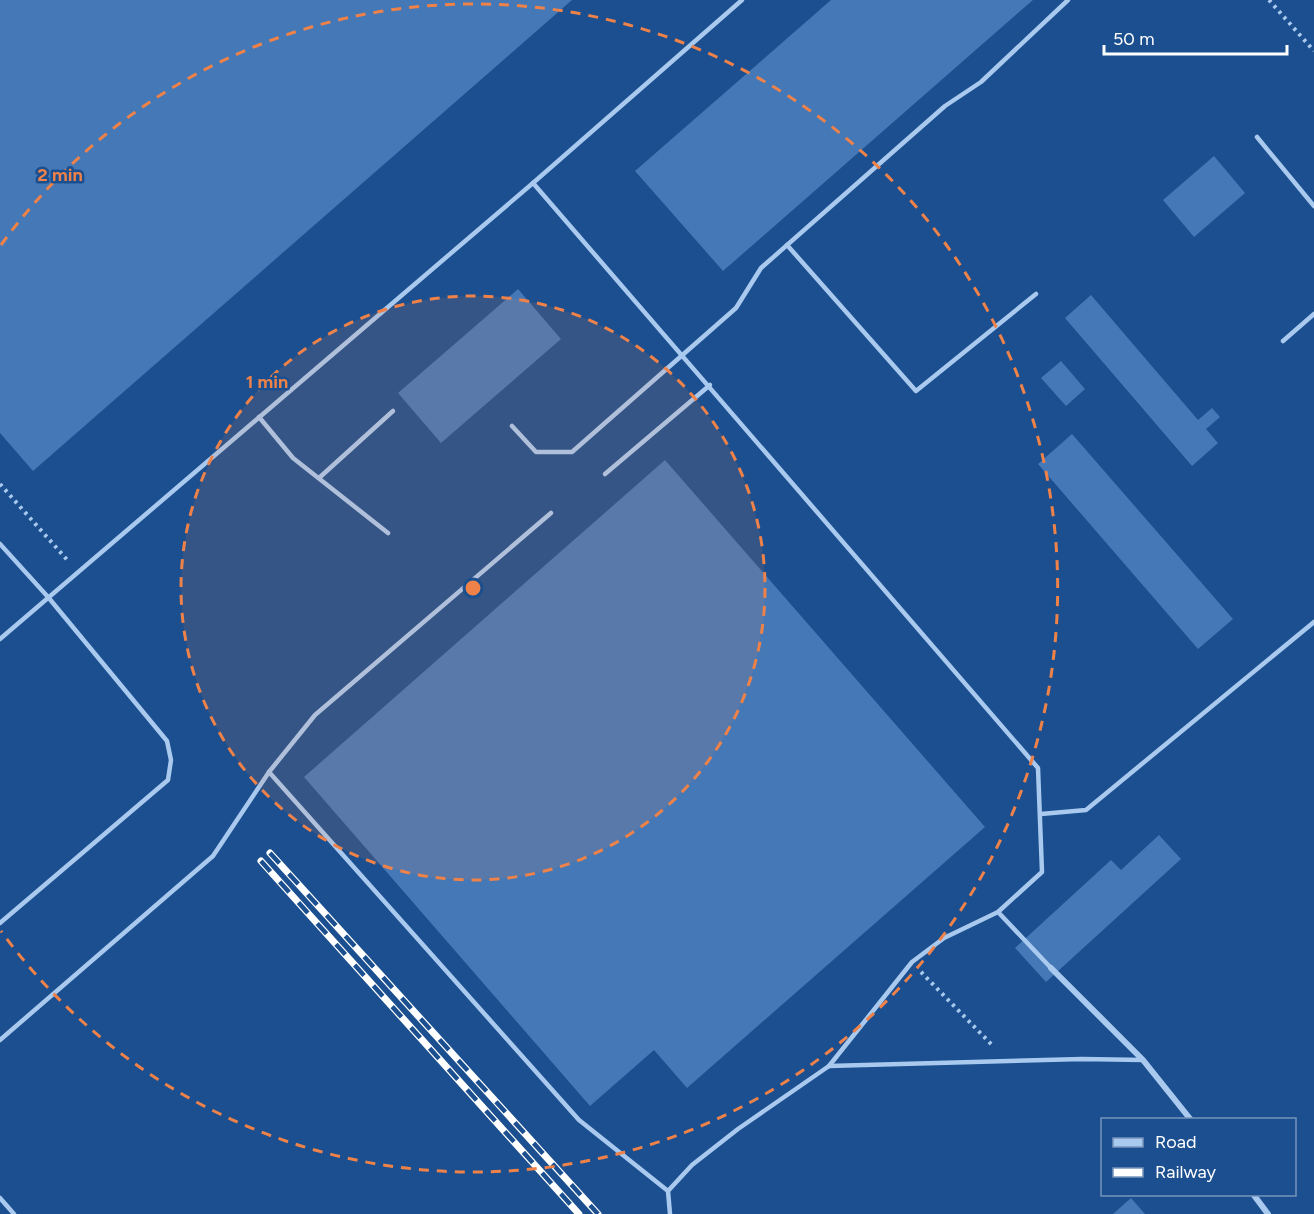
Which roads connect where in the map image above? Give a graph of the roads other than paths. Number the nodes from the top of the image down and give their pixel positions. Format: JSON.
{"nodes":[{"id":1,"x":742,"y":0,"type":"edge"},
{"id":2,"x":1068,"y":0,"type":"edge"},
{"id":3,"x":1257,"y":137,"type":"dead end"},
{"id":4,"x":533,"y":183,"type":"junction"},
{"id":5,"x":1314,"y":206,"type":"edge"},
{"id":6,"x":787,"y":245,"type":"junction"},
{"id":7,"x":1036,"y":294,"type":"dead end"},
{"id":8,"x":1314,"y":314,"type":"edge"},
{"id":9,"x":1282,"y":341,"type":"dead end"},
{"id":10,"x":684,"y":355,"type":"junction"},
{"id":11,"x":710,"y":385,"type":"junction"},
{"id":12,"x":393,"y":411,"type":"dead end"},
{"id":13,"x":259,"y":417,"type":"junction"},
{"id":14,"x":512,"y":426,"type":"dead end"},
{"id":15,"x":605,"y":474,"type":"dead end"},
{"id":16,"x":319,"y":478,"type":"junction"},
{"id":17,"x":551,"y":513,"type":"dead end"},
{"id":18,"x":388,"y":532,"type":"dead end"},
{"id":19,"x":0,"y":544,"type":"edge"},
{"id":20,"x":48,"y":597,"type":"junction"},
{"id":21,"x":1314,"y":622,"type":"edge"},
{"id":22,"x":0,"y":639,"type":"edge"},
{"id":23,"x":269,"y":772,"type":"junction"},
{"id":24,"x":1041,"y":814,"type":"junction"},
{"id":25,"x":998,"y":912,"type":"junction"},
{"id":26,"x":0,"y":923,"type":"edge"},
{"id":27,"x":1051,"y":968,"type":"joint"},
{"id":28,"x":0,"y":1040,"type":"edge"},
{"id":29,"x":1143,"y":1060,"type":"junction"},
{"id":30,"x":829,"y":1066,"type":"junction"},
{"id":31,"x":1190,"y":1118,"type":"edge"},
{"id":32,"x":668,"y":1191,"type":"junction"},
{"id":33,"x":1254,"y":1196,"type":"edge"},
{"id":34,"x":0,"y":1198,"type":"edge"},
{"id":35,"x":14,"y":1214,"type":"edge"},
{"id":36,"x":670,"y":1214,"type":"edge"},
{"id":37,"x":1268,"y":1214,"type":"edge"}],
"edges":[{"from":1,"to":4,"type":"lane"},
{"from":2,"to":6,"type":"lane"},
{"from":3,"to":5,"type":"lane"},
{"from":4,"to":10,"type":"lane"},
{"from":4,"to":13,"type":"lane"},
{"from":6,"to":7,"type":"lane"},
{"from":6,"to":10,"type":"lane"},
{"from":8,"to":9,"type":"lane"},
{"from":10,"to":11,"type":"lane"},
{"from":10,"to":14,"type":"lane"},
{"from":11,"to":15,"type":"lane"},
{"from":11,"to":24,"type":"lane"},
{"from":12,"to":16,"type":"lane"},
{"from":13,"to":16,"type":"lane"},
{"from":13,"to":20,"type":"lane"},
{"from":16,"to":18,"type":"lane"},
{"from":17,"to":23,"type":"lane"},
{"from":19,"to":20,"type":"lane"},
{"from":20,"to":22,"type":"lane"},
{"from":20,"to":26,"type":"lane"},
{"from":21,"to":24,"type":"lane"},
{"from":23,"to":28,"type":"lane"},
{"from":23,"to":32,"type":"lane"},
{"from":24,"to":25,"type":"lane"},
{"from":25,"to":27,"type":"lane"},
{"from":25,"to":30,"type":"lane"},
{"from":27,"to":29,"type":"street"},
{"from":29,"to":30,"type":"lane"},
{"from":29,"to":31,"type":"street"},
{"from":30,"to":32,"type":"lane"},
{"from":32,"to":36,"type":"lane"},
{"from":33,"to":37,"type":"street"},
{"from":34,"to":35,"type":"lane"}]}
